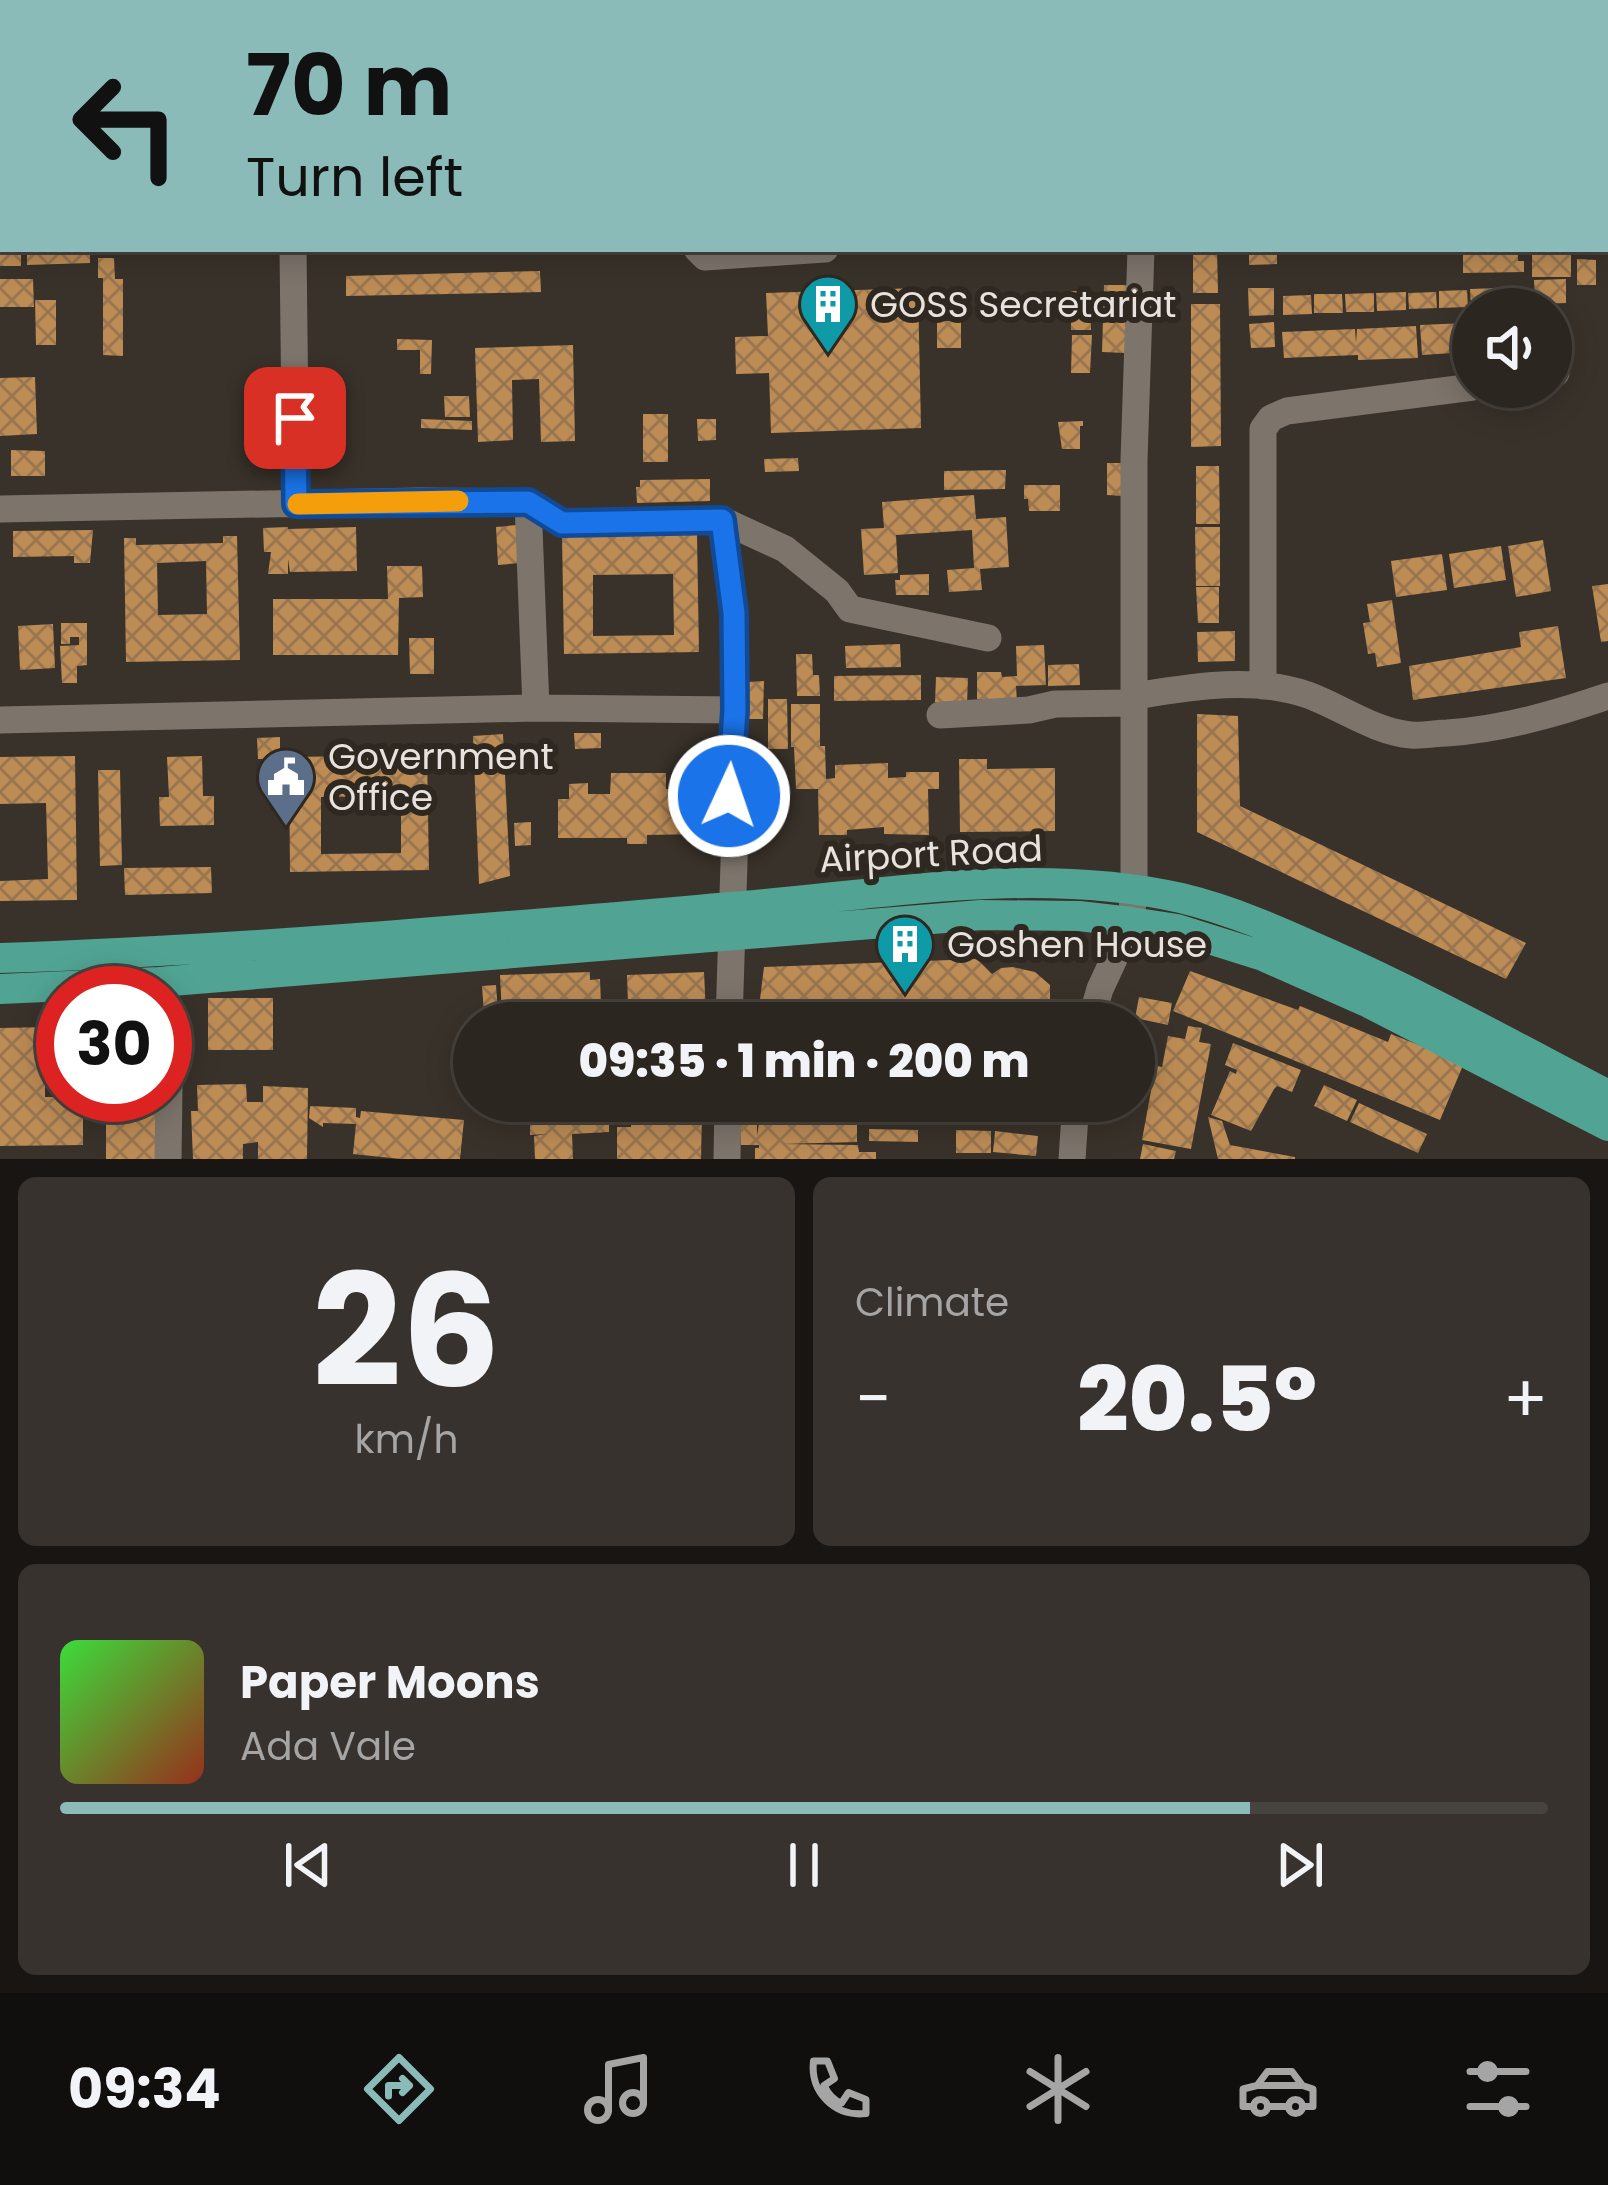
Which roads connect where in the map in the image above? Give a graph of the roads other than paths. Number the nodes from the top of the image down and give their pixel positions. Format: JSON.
{"nodes":[{"id":1,"x":293,"y":252,"type":"edge"},
{"id":2,"x":700,"y":252,"type":"edge"},
{"id":3,"x":740,"y":252,"type":"edge"},
{"id":4,"x":1141,"y":252,"type":"edge"},
{"id":5,"x":1452,"y":390,"type":"edge"},
{"id":6,"x":528,"y":502,"type":"junction"},
{"id":7,"x":296,"y":504,"type":"junction"},
{"id":8,"x":0,"y":509,"type":"edge"},
{"id":9,"x":722,"y":520,"type":"junction"},
{"id":10,"x":988,"y":638,"type":"dead end"},
{"id":11,"x":1263,"y":686,"type":"junction"},
{"id":12,"x":1608,"y":696,"type":"edge"},
{"id":13,"x":1135,"y":699,"type":"junction"},
{"id":14,"x":536,"y":709,"type":"junction"},
{"id":15,"x":735,"y":710,"type":"junction"},
{"id":16,"x":940,"y":715,"type":"dead end"},
{"id":17,"x":0,"y":720,"type":"edge"},
{"id":18,"x":1134,"y":889,"type":"junction"},
{"id":19,"x":732,"y":920,"type":"junction"},
{"id":20,"x":1130,"y":922,"type":"junction"},
{"id":21,"x":0,"y":958,"type":"edge"},
{"id":22,"x":192,"y":984,"type":"edge"},
{"id":23,"x":0,"y":989,"type":"edge"},
{"id":24,"x":36,"y":989,"type":"edge"},
{"id":25,"x":730,"y":1002,"type":"edge"},
{"id":26,"x":1096,"y":1002,"type":"edge"},
{"id":27,"x":1608,"y":1095,"type":"edge"},
{"id":28,"x":169,"y":1122,"type":"edge"},
{"id":29,"x":728,"y":1122,"type":"edge"},
{"id":30,"x":1075,"y":1122,"type":"edge"},
{"id":31,"x":1608,"y":1126,"type":"edge"},
{"id":32,"x":168,"y":1159,"type":"edge"},
{"id":33,"x":727,"y":1159,"type":"edge"},
{"id":34,"x":1072,"y":1159,"type":"edge"}],
"edges":[{"from":1,"to":7,"type":"street"},
{"from":2,"to":3,"type":"street"},
{"from":4,"to":13,"type":"street"},
{"from":5,"to":11,"type":"street"},
{"from":6,"to":7,"type":"street"},
{"from":6,"to":9,"type":"street"},
{"from":6,"to":14,"type":"street"},
{"from":7,"to":8,"type":"street"},
{"from":9,"to":10,"type":"street"},
{"from":9,"to":15,"type":"street"},
{"from":11,"to":12,"type":"street"},
{"from":11,"to":13,"type":"street"},
{"from":13,"to":16,"type":"street"},
{"from":13,"to":18,"type":"street"},
{"from":14,"to":15,"type":"street"},
{"from":14,"to":17,"type":"street"},
{"from":15,"to":19,"type":"street"},
{"from":18,"to":19,"type":"main road","name":"Airport Road"},
{"from":18,"to":20,"type":"street"},
{"from":18,"to":27,"type":"main road","name":"Airport Road"},
{"from":19,"to":20,"type":"main road","name":"Airport Road"},
{"from":19,"to":21,"type":"main road","name":"Airport Road"},
{"from":19,"to":22,"type":"main road","name":"Airport Road"},
{"from":19,"to":25,"type":"street"},
{"from":20,"to":26,"type":"street"},
{"from":20,"to":31,"type":"main road","name":"Airport Road"},
{"from":23,"to":24,"type":"main road","name":"Airport Road"},
{"from":28,"to":32,"type":"street"},
{"from":29,"to":33,"type":"street"},
{"from":30,"to":34,"type":"street"}]}
